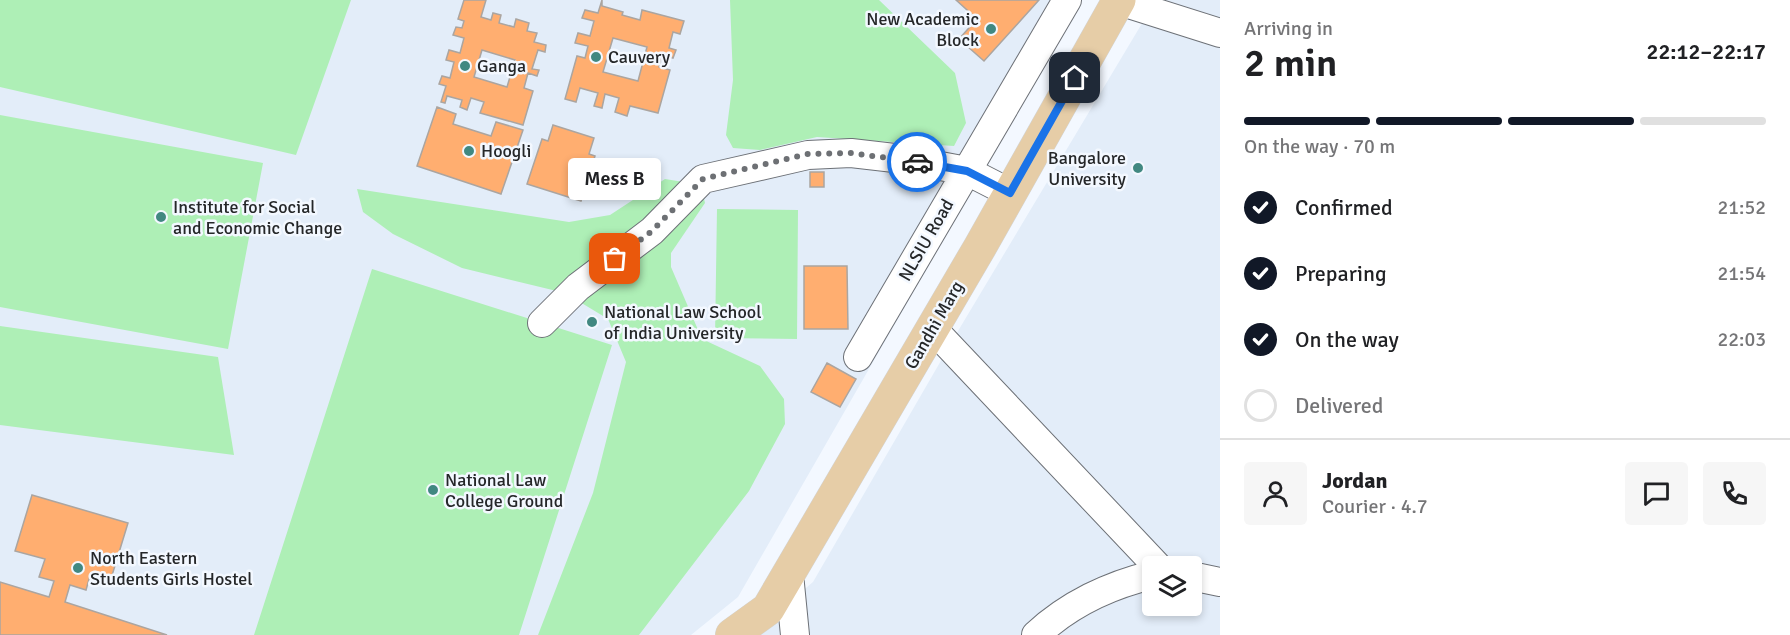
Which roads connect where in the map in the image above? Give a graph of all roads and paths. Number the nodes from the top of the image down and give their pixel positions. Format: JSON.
{"nodes":[{"id":1,"x":1067,"y":0,"type":"edge"},
{"id":2,"x":1119,"y":0,"type":"edge"},
{"id":3,"x":1220,"y":33,"type":"edge"},
{"id":4,"x":967,"y":171,"type":"junction"},
{"id":5,"x":1010,"y":193,"type":"junction"},
{"id":6,"x":542,"y":323,"type":"dead end"},
{"id":7,"x":932,"y":328,"type":"junction"},
{"id":8,"x":858,"y":357,"type":"dead end"},
{"id":9,"x":1148,"y":556,"type":"edge"},
{"id":10,"x":789,"y":574,"type":"junction"},
{"id":11,"x":1142,"y":578,"type":"edge"},
{"id":12,"x":1202,"y":578,"type":"edge"},
{"id":13,"x":1220,"y":582,"type":"edge"},
{"id":14,"x":745,"y":630,"type":"edge"},
{"id":15,"x":795,"y":635,"type":"edge"},
{"id":16,"x":1036,"y":635,"type":"edge"}],
"edges":[{"from":1,"to":4,"type":"lane","name":"NLSIU Road"},
{"from":2,"to":3,"type":"lane"},
{"from":2,"to":5,"type":"main road","name":"Gandhi Marg"},
{"from":4,"to":5,"type":"lane"},
{"from":4,"to":6,"type":"lane"},
{"from":4,"to":8,"type":"lane","name":"NLSIU Road"},
{"from":5,"to":7,"type":"main road","name":"Gandhi Marg"},
{"from":7,"to":9,"type":"lane"},
{"from":7,"to":10,"type":"main road","name":"Gandhi Marg"},
{"from":10,"to":14,"type":"main road","name":"Gandhi Marg"},
{"from":10,"to":15,"type":"lane"},
{"from":11,"to":16,"type":"lane"},
{"from":12,"to":13,"type":"lane"}]}
